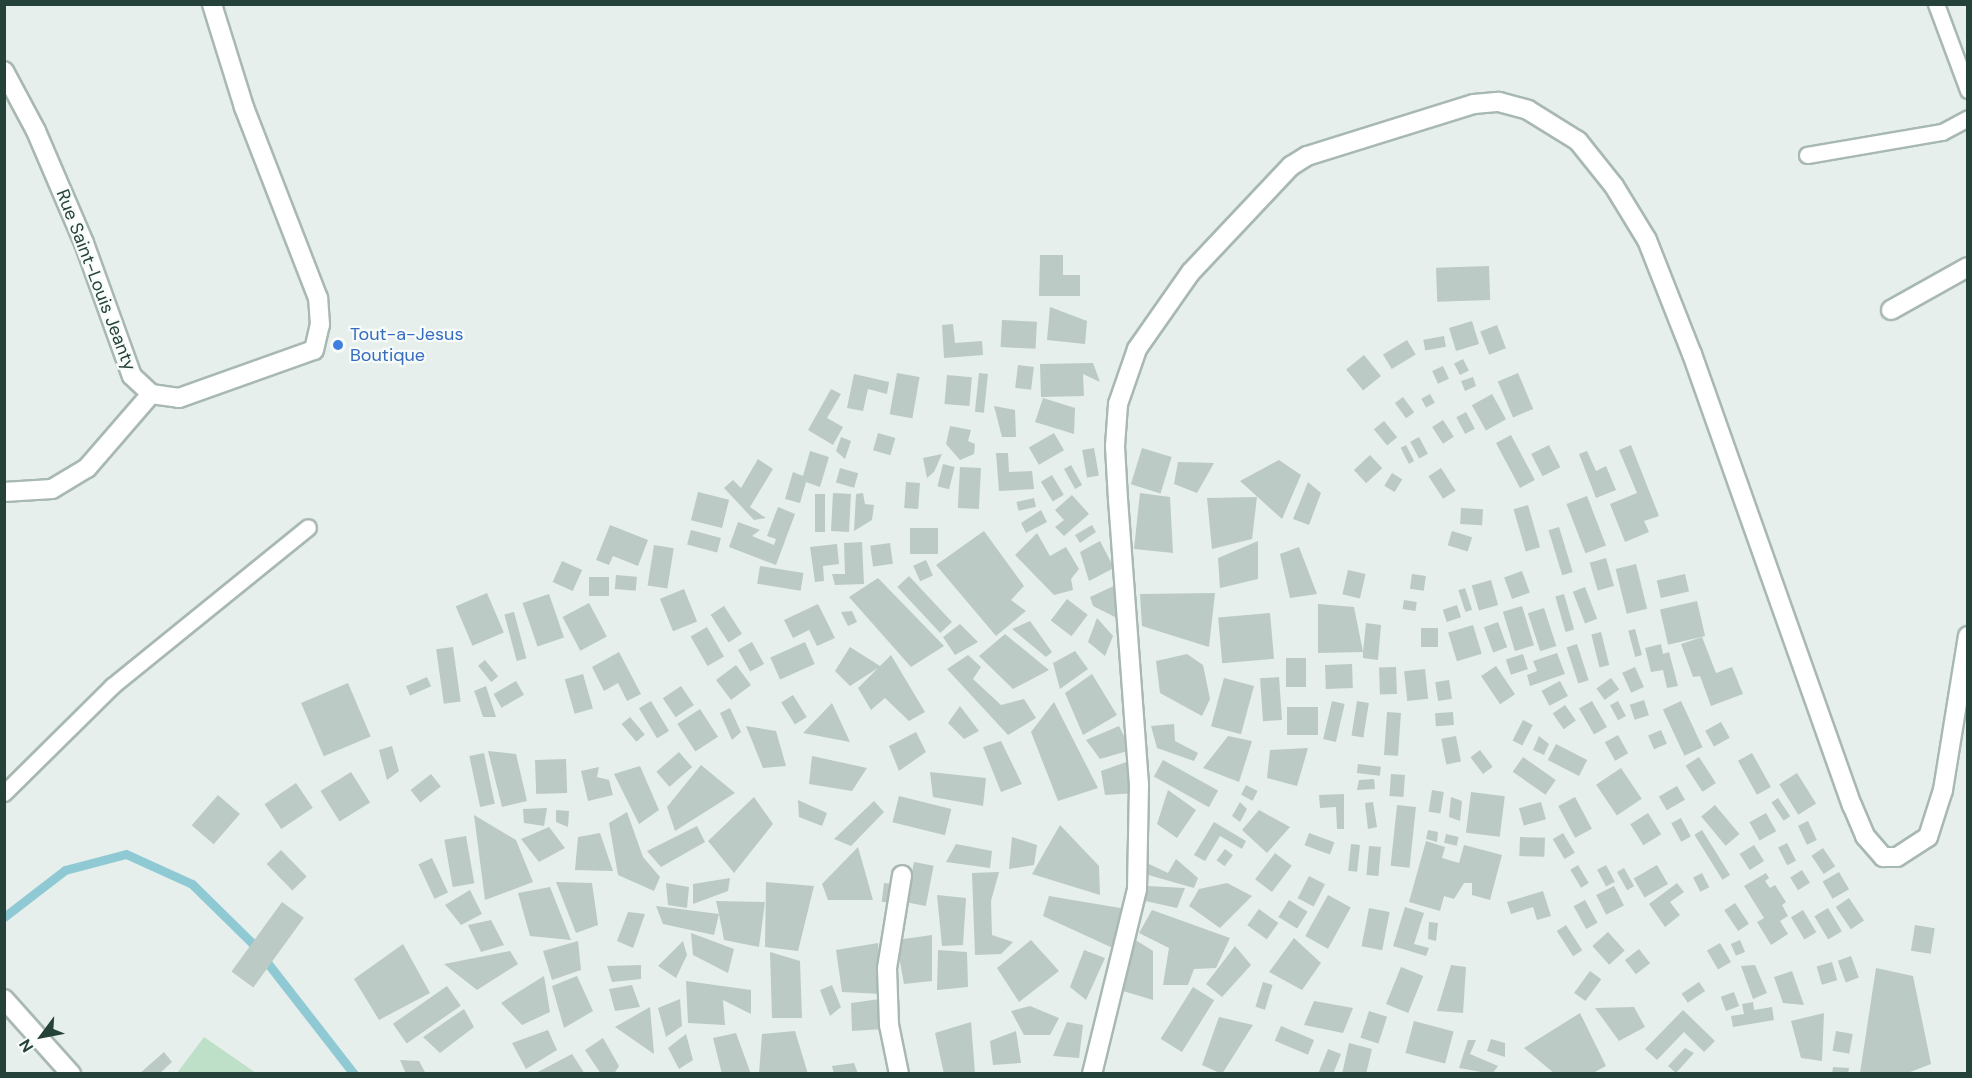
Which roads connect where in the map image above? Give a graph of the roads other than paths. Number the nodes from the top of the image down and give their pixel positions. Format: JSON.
{"nodes":[{"id":1,"x":212,"y":4,"type":"edge"},
{"id":2,"x":1936,"y":4,"type":"edge"},
{"id":3,"x":4,"y":72,"type":"edge"},
{"id":4,"x":1968,"y":90,"type":"edge"},
{"id":5,"x":1968,"y":118,"type":"edge"},
{"id":6,"x":1807,"y":155,"type":"dead end"},
{"id":7,"x":1968,"y":267,"type":"edge"},
{"id":8,"x":1891,"y":310,"type":"dead end"},
{"id":9,"x":151,"y":394,"type":"junction"},
{"id":10,"x":4,"y":492,"type":"edge"},
{"id":11,"x":308,"y":527,"type":"dead end"},
{"id":12,"x":1968,"y":636,"type":"edge"},
{"id":13,"x":4,"y":794,"type":"edge"},
{"id":14,"x":902,"y":875,"type":"dead end"},
{"id":15,"x":7,"y":1005,"type":"edge"},
{"id":16,"x":71,"y":1074,"type":"edge"},
{"id":17,"x":899,"y":1074,"type":"edge"},
{"id":18,"x":1092,"y":1074,"type":"edge"}],
"edges":[{"from":1,"to":9,"type":"street"},
{"from":2,"to":4,"type":"lane"},
{"from":3,"to":9,"type":"street","name":"Rue Saint-Louis Jeanty"},
{"from":5,"to":6,"type":"lane"},
{"from":7,"to":8,"type":"street"},
{"from":9,"to":10,"type":"street"},
{"from":11,"to":13,"type":"lane"},
{"from":12,"to":18,"type":"street"},
{"from":14,"to":17,"type":"street"},
{"from":15,"to":16,"type":"street"}]}
